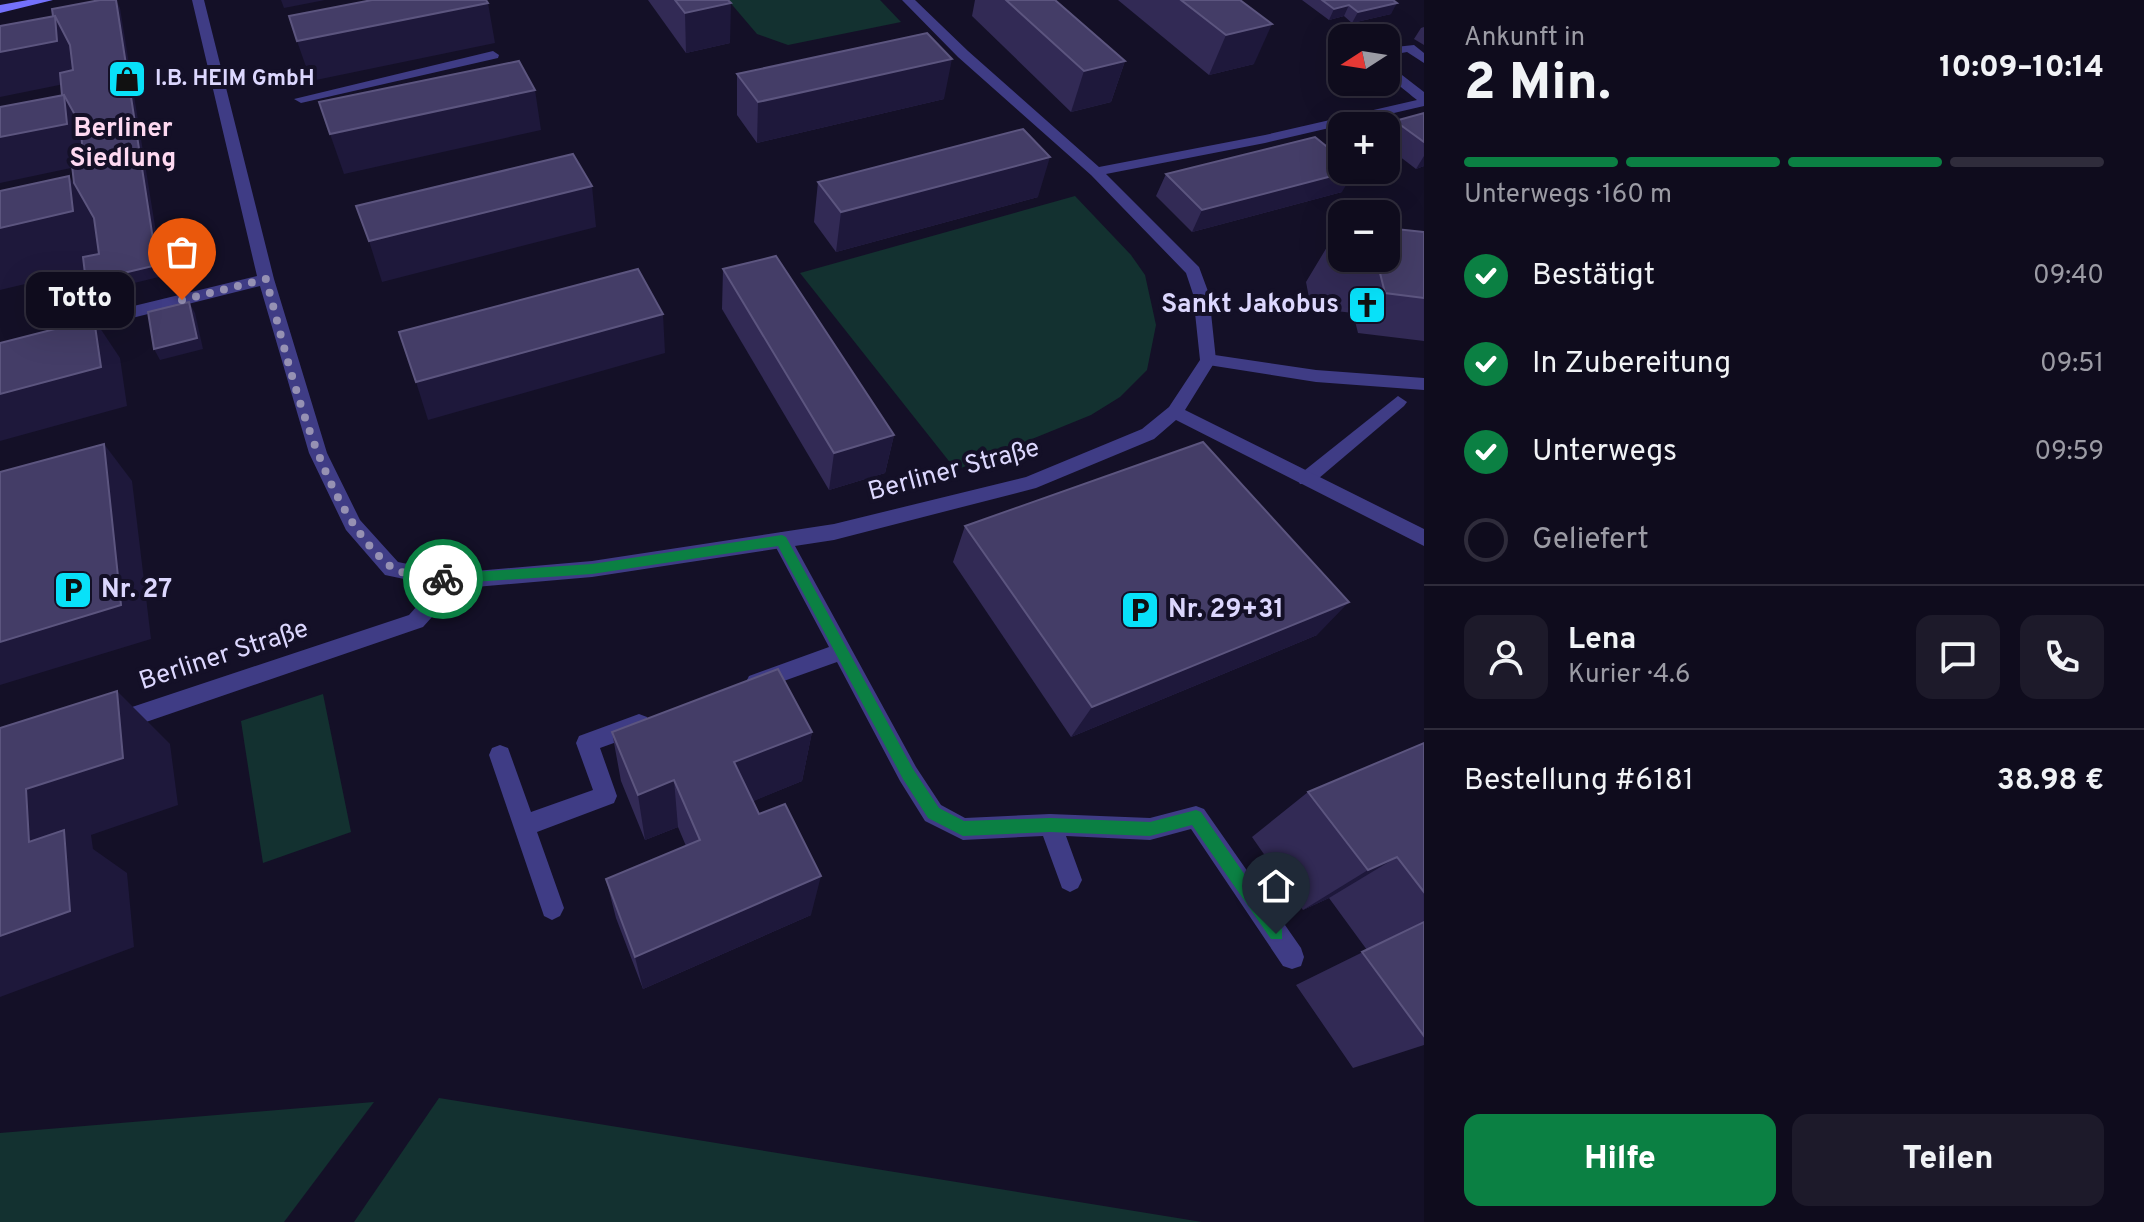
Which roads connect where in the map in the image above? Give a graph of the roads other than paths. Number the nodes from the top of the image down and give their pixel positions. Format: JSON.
{"nodes":[{"id":1,"x":47,"y":0,"type":"edge"},
{"id":2,"x":198,"y":0,"type":"edge"},
{"id":3,"x":908,"y":0,"type":"edge"},
{"id":4,"x":0,"y":9,"type":"edge"},
{"id":5,"x":1400,"y":51,"type":"edge"},
{"id":6,"x":493,"y":55,"type":"dead end"},
{"id":7,"x":1424,"y":59,"type":"edge"},
{"id":8,"x":1400,"y":80,"type":"edge"},
{"id":9,"x":301,"y":99,"type":"dead end"},
{"id":10,"x":1424,"y":101,"type":"edge"},
{"id":11,"x":1096,"y":172,"type":"junction"},
{"id":12,"x":67,"y":274,"type":"dead end"},
{"id":13,"x":266,"y":279,"type":"junction"},
{"id":14,"x":1208,"y":360,"type":"junction"},
{"id":15,"x":1424,"y":384,"type":"edge"},
{"id":16,"x":1398,"y":402,"type":"dead end"},
{"id":17,"x":1175,"y":412,"type":"junction"},
{"id":18,"x":1306,"y":479,"type":"junction"},
{"id":19,"x":1420,"y":531,"type":"edge"},
{"id":20,"x":782,"y":540,"type":"junction"},
{"id":21,"x":452,"y":581,"type":"junction"},
{"id":22,"x":842,"y":651,"type":"junction"},
{"id":23,"x":730,"y":691,"type":"edge"},
{"id":24,"x":658,"y":717,"type":"edge"},
{"id":25,"x":96,"y":730,"type":"edge"},
{"id":26,"x":500,"y":755,"type":"dead end"},
{"id":27,"x":526,"y":825,"type":"junction"},
{"id":28,"x":1050,"y":825,"type":"junction"},
{"id":29,"x":1070,"y":880,"type":"dead end"},
{"id":30,"x":552,"y":908,"type":"dead end"},
{"id":31,"x":1292,"y":957,"type":"dead end"}],
"edges":[{"from":1,"to":4,"type":"main road"},
{"from":2,"to":13,"type":"street","name":"Berliner Straße"},
{"from":3,"to":11,"type":"street"},
{"from":5,"to":7,"type":"street"},
{"from":6,"to":9,"type":"street"},
{"from":8,"to":10,"type":"street"},
{"from":10,"to":11,"type":"street"},
{"from":11,"to":14,"type":"street"},
{"from":12,"to":13,"type":"street"},
{"from":13,"to":21,"type":"street","name":"Berliner Straße"},
{"from":14,"to":15,"type":"street"},
{"from":14,"to":17,"type":"street","name":"Berliner Straße"},
{"from":16,"to":18,"type":"street"},
{"from":17,"to":18,"type":"street"},
{"from":17,"to":20,"type":"street","name":"Berliner Straße"},
{"from":18,"to":19,"type":"street"},
{"from":20,"to":21,"type":"street","name":"Berliner Straße"},
{"from":20,"to":22,"type":"street"},
{"from":21,"to":25,"type":"street","name":"Berliner Straße"},
{"from":22,"to":23,"type":"street"},
{"from":22,"to":28,"type":"street"},
{"from":24,"to":27,"type":"street"},
{"from":26,"to":27,"type":"street"},
{"from":27,"to":30,"type":"street"},
{"from":28,"to":29,"type":"street"},
{"from":28,"to":31,"type":"street"}]}
